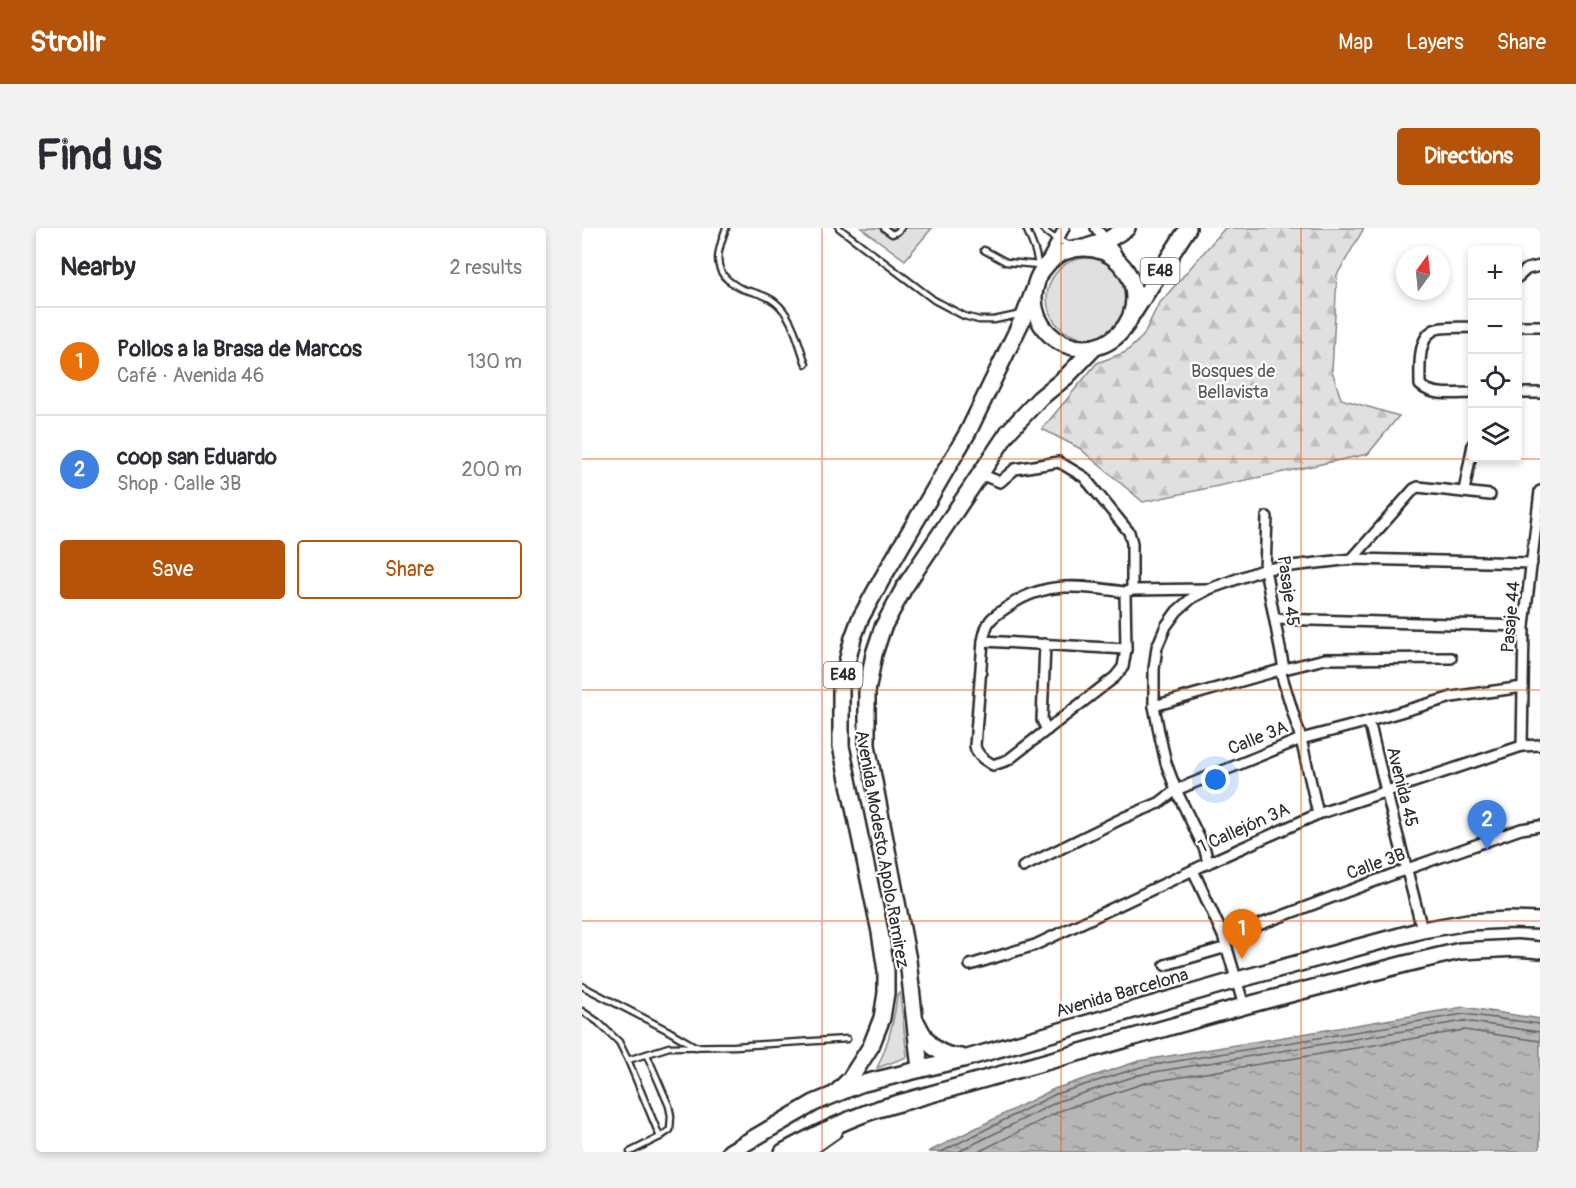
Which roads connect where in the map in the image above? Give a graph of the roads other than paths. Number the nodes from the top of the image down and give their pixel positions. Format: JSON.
{"nodes":[{"id":1,"x":726,"y":228,"type":"edge"},
{"id":2,"x":839,"y":228,"type":"edge"},
{"id":3,"x":884,"y":228,"type":"edge"},
{"id":4,"x":901,"y":228,"type":"edge"},
{"id":5,"x":1026,"y":228,"type":"edge"},
{"id":6,"x":1042,"y":228,"type":"edge"},
{"id":7,"x":1064,"y":228,"type":"edge"},
{"id":8,"x":1096,"y":228,"type":"edge"},
{"id":9,"x":1127,"y":228,"type":"edge"},
{"id":10,"x":1188,"y":228,"type":"edge"},
{"id":11,"x":1058,"y":241,"type":"junction"},
{"id":12,"x":1106,"y":241,"type":"junction"},
{"id":13,"x":1082,"y":248,"type":"junction"},
{"id":14,"x":984,"y":250,"type":"dead end"},
{"id":15,"x":1540,"y":266,"type":"edge"},
{"id":16,"x":1125,"y":269,"type":"junction"},
{"id":17,"x":1522,"y":273,"type":"edge"},
{"id":18,"x":1039,"y":274,"type":"junction"},
{"id":19,"x":1025,"y":314,"type":"junction"},
{"id":20,"x":1132,"y":315,"type":"junction"},
{"id":21,"x":1522,"y":326,"type":"edge"},
{"id":22,"x":1540,"y":326,"type":"edge"},
{"id":23,"x":1468,"y":327,"type":"edge"},
{"id":24,"x":1095,"y":347,"type":"junction"},
{"id":25,"x":807,"y":364,"type":"dead end"},
{"id":26,"x":1468,"y":393,"type":"edge"},
{"id":27,"x":1522,"y":393,"type":"edge"},
{"id":28,"x":1540,"y":393,"type":"edge"},
{"id":29,"x":1470,"y":462,"type":"edge"},
{"id":30,"x":980,"y":474,"type":"junction"},
{"id":31,"x":1464,"y":491,"type":"junction"},
{"id":32,"x":1540,"y":491,"type":"edge"},
{"id":33,"x":1490,"y":495,"type":"dead end"},
{"id":34,"x":1267,"y":518,"type":"dead end"},
{"id":35,"x":1352,"y":559,"type":"junction"},
{"id":36,"x":1532,"y":563,"type":"junction"},
{"id":37,"x":1265,"y":569,"type":"junction"},
{"id":38,"x":1209,"y":589,"type":"junction"},
{"id":39,"x":1128,"y":591,"type":"junction"},
{"id":40,"x":1275,"y":619,"type":"junction"},
{"id":41,"x":1524,"y":626,"type":"junction"},
{"id":42,"x":983,"y":641,"type":"junction"},
{"id":43,"x":1045,"y":644,"type":"junction"},
{"id":44,"x":1126,"y":649,"type":"junction"},
{"id":45,"x":1451,"y":658,"type":"dead end"},
{"id":46,"x":1282,"y":669,"type":"junction"},
{"id":47,"x":1522,"y":687,"type":"junction"},
{"id":48,"x":1154,"y":706,"type":"junction"},
{"id":49,"x":1366,"y":722,"type":"junction"},
{"id":50,"x":1047,"y":730,"type":"junction"},
{"id":51,"x":1300,"y":739,"type":"junction"},
{"id":52,"x":1540,"y":745,"type":"edge"},
{"id":53,"x":1522,"y":746,"type":"junction"},
{"id":54,"x":1176,"y":790,"type":"junction"},
{"id":55,"x":1385,"y":791,"type":"junction"},
{"id":56,"x":1318,"y":813,"type":"junction"},
{"id":57,"x":1540,"y":825,"type":"edge"},
{"id":58,"x":1208,"y":863,"type":"junction"},
{"id":59,"x":1023,"y":867,"type":"dead end"},
{"id":60,"x":1407,"y":869,"type":"junction"},
{"id":61,"x":1193,"y":870,"type":"junction"},
{"id":62,"x":1540,"y":921,"type":"edge"},
{"id":63,"x":1422,"y":930,"type":"junction"},
{"id":64,"x":1226,"y":943,"type":"junction"},
{"id":65,"x":1540,"y":950,"type":"edge"},
{"id":66,"x":970,"y":964,"type":"dead end"},
{"id":67,"x":1166,"y":965,"type":"dead end"},
{"id":68,"x":1237,"y":980,"type":"junction"},
{"id":69,"x":582,"y":986,"type":"edge"},
{"id":70,"x":1244,"y":1006,"type":"junction"},
{"id":71,"x":582,"y":1011,"type":"edge"},
{"id":72,"x":914,"y":1017,"type":"junction"},
{"id":73,"x":847,"y":1039,"type":"dead end"},
{"id":74,"x":696,"y":1047,"type":"junction"},
{"id":75,"x":647,"y":1055,"type":"junction"},
{"id":76,"x":967,"y":1058,"type":"junction"},
{"id":77,"x":628,"y":1060,"type":"junction"},
{"id":78,"x":920,"y":1069,"type":"junction"},
{"id":79,"x":836,"y":1093,"type":"junction"},
{"id":80,"x":854,"y":1117,"type":"junction"},
{"id":81,"x":660,"y":1137,"type":"junction"},
{"id":82,"x":630,"y":1152,"type":"edge"},
{"id":83,"x":730,"y":1152,"type":"edge"},
{"id":84,"x":783,"y":1152,"type":"edge"},
{"id":85,"x":806,"y":1152,"type":"edge"}],
"edges":[{"from":1,"to":25,"type":"lane"},
{"from":2,"to":19,"type":"lane"},
{"from":3,"to":4,"type":"lane"},
{"from":5,"to":18,"type":"lane"},
{"from":6,"to":11,"type":"lane"},
{"from":7,"to":11,"type":"street"},
{"from":8,"to":12,"type":"street"},
{"from":9,"to":12,"type":"main road","number":"E48"},
{"from":10,"to":20,"type":"main road","number":"E48"},
{"from":11,"to":13,"type":"lane"},
{"from":11,"to":18,"type":"street"},
{"from":12,"to":13,"type":"main road","number":"E48"},
{"from":12,"to":16,"type":"street"},
{"from":13,"to":16,"type":"main road","number":"E48"},
{"from":13,"to":18,"type":"main road","number":"E48"},
{"from":14,"to":18,"type":"lane"},
{"from":15,"to":17,"type":"street"},
{"from":16,"to":20,"type":"main road","number":"E48"},
{"from":18,"to":19,"type":"main road","name":"Avenida Modesto Apolo Ramirez","number":"E48"},
{"from":18,"to":24,"type":"main road"},
{"from":19,"to":79,"type":"main road","name":"Avenida Modesto Apolo Ramirez","number":"E48"},
{"from":20,"to":24,"type":"main road","number":"E48"},
{"from":21,"to":22,"type":"street"},
{"from":23,"to":26,"type":"street"},
{"from":24,"to":30,"type":"main road","name":"Avenida Modesto Apolo Ramirez","number":"E48"},
{"from":27,"to":28,"type":"street"},
{"from":29,"to":31,"type":"street"},
{"from":30,"to":39,"type":"street"},
{"from":30,"to":72,"type":"main road","name":"Avenida Modesto Apolo Ramirez","number":"E48"},
{"from":31,"to":33,"type":"street"},
{"from":31,"to":35,"type":"street"},
{"from":32,"to":36,"type":"street","name":"Pasaje 44"},
{"from":34,"to":37,"type":"street","name":"Pasaje 45"},
{"from":35,"to":36,"type":"street"},
{"from":35,"to":37,"type":"street"},
{"from":36,"to":41,"type":"street","name":"Pasaje 44"},
{"from":37,"to":38,"type":"street"},
{"from":37,"to":40,"type":"street","name":"Pasaje 45"},
{"from":38,"to":39,"type":"street"},
{"from":38,"to":48,"type":"street"},
{"from":39,"to":42,"type":"street"},
{"from":39,"to":44,"type":"street"},
{"from":40,"to":41,"type":"street"},
{"from":40,"to":46,"type":"street","name":"Pasaje 45"},
{"from":41,"to":47,"type":"street","name":"Pasaje 44"},
{"from":42,"to":43,"type":"street"},
{"from":42,"to":50,"type":"street"},
{"from":43,"to":44,"type":"street"},
{"from":43,"to":50,"type":"street"},
{"from":44,"to":50,"type":"street"},
{"from":45,"to":46,"type":"street"},
{"from":46,"to":48,"type":"street"},
{"from":46,"to":51,"type":"street","name":"Pasaje 45"},
{"from":47,"to":49,"type":"street","name":"Calle 3A"},
{"from":47,"to":53,"type":"street","name":"Pasaje 44"},
{"from":48,"to":54,"type":"street"},
{"from":49,"to":51,"type":"street","name":"Calle 3A"},
{"from":49,"to":55,"type":"street","name":"Avenida 45"},
{"from":51,"to":54,"type":"street","name":"Calle 3A"},
{"from":51,"to":56,"type":"street","name":"Pasaje 45"},
{"from":52,"to":53,"type":"street","name":"1 Callejón 3A"},
{"from":53,"to":55,"type":"street","name":"1 Callejón 3A"},
{"from":54,"to":58,"type":"street"},
{"from":54,"to":59,"type":"street","name":"Calle 3A"},
{"from":55,"to":56,"type":"street","name":"1 Callejón 3A"},
{"from":55,"to":60,"type":"street","name":"Avenida 45"},
{"from":56,"to":58,"type":"street","name":"1 Callejón 3A"},
{"from":57,"to":60,"type":"street","name":"Calle 3B"},
{"from":58,"to":61,"type":"street","name":"1 Callejón 3A"},
{"from":60,"to":63,"type":"street","name":"Avenida 45"},
{"from":60,"to":64,"type":"street","name":"Calle 3B"},
{"from":61,"to":64,"type":"street"},
{"from":61,"to":66,"type":"street","name":"1 Callejón 3A"},
{"from":62,"to":63,"type":"main road","name":"Avenida Barcelona"},
{"from":63,"to":68,"type":"main road","name":"Avenida Barcelona"},
{"from":64,"to":67,"type":"street","name":"Calle 3B"},
{"from":64,"to":68,"type":"street"},
{"from":65,"to":70,"type":"main road"},
{"from":68,"to":70,"type":"street"},
{"from":68,"to":76,"type":"main road","name":"Avenida Barcelona"},
{"from":69,"to":74,"type":"lane"},
{"from":70,"to":80,"type":"main road"},
{"from":71,"to":77,"type":"lane"},
{"from":72,"to":76,"type":"main road"},
{"from":72,"to":78,"type":"main road","name":"Avenida Modesto Apolo Ramirez","number":"E48"},
{"from":73,"to":74,"type":"lane"},
{"from":74,"to":75,"type":"lane"},
{"from":75,"to":77,"type":"lane"},
{"from":75,"to":81,"type":"lane"},
{"from":76,"to":78,"type":"main road","name":"Avenida Barcelona"},
{"from":77,"to":81,"type":"lane"},
{"from":78,"to":79,"type":"main road","name":"Avenida Barcelona"},
{"from":79,"to":83,"type":"main road","name":"Avenida Barcelona"},
{"from":80,"to":84,"type":"main road"},
{"from":80,"to":85,"type":"main road"},
{"from":81,"to":82,"type":"lane"}]}
